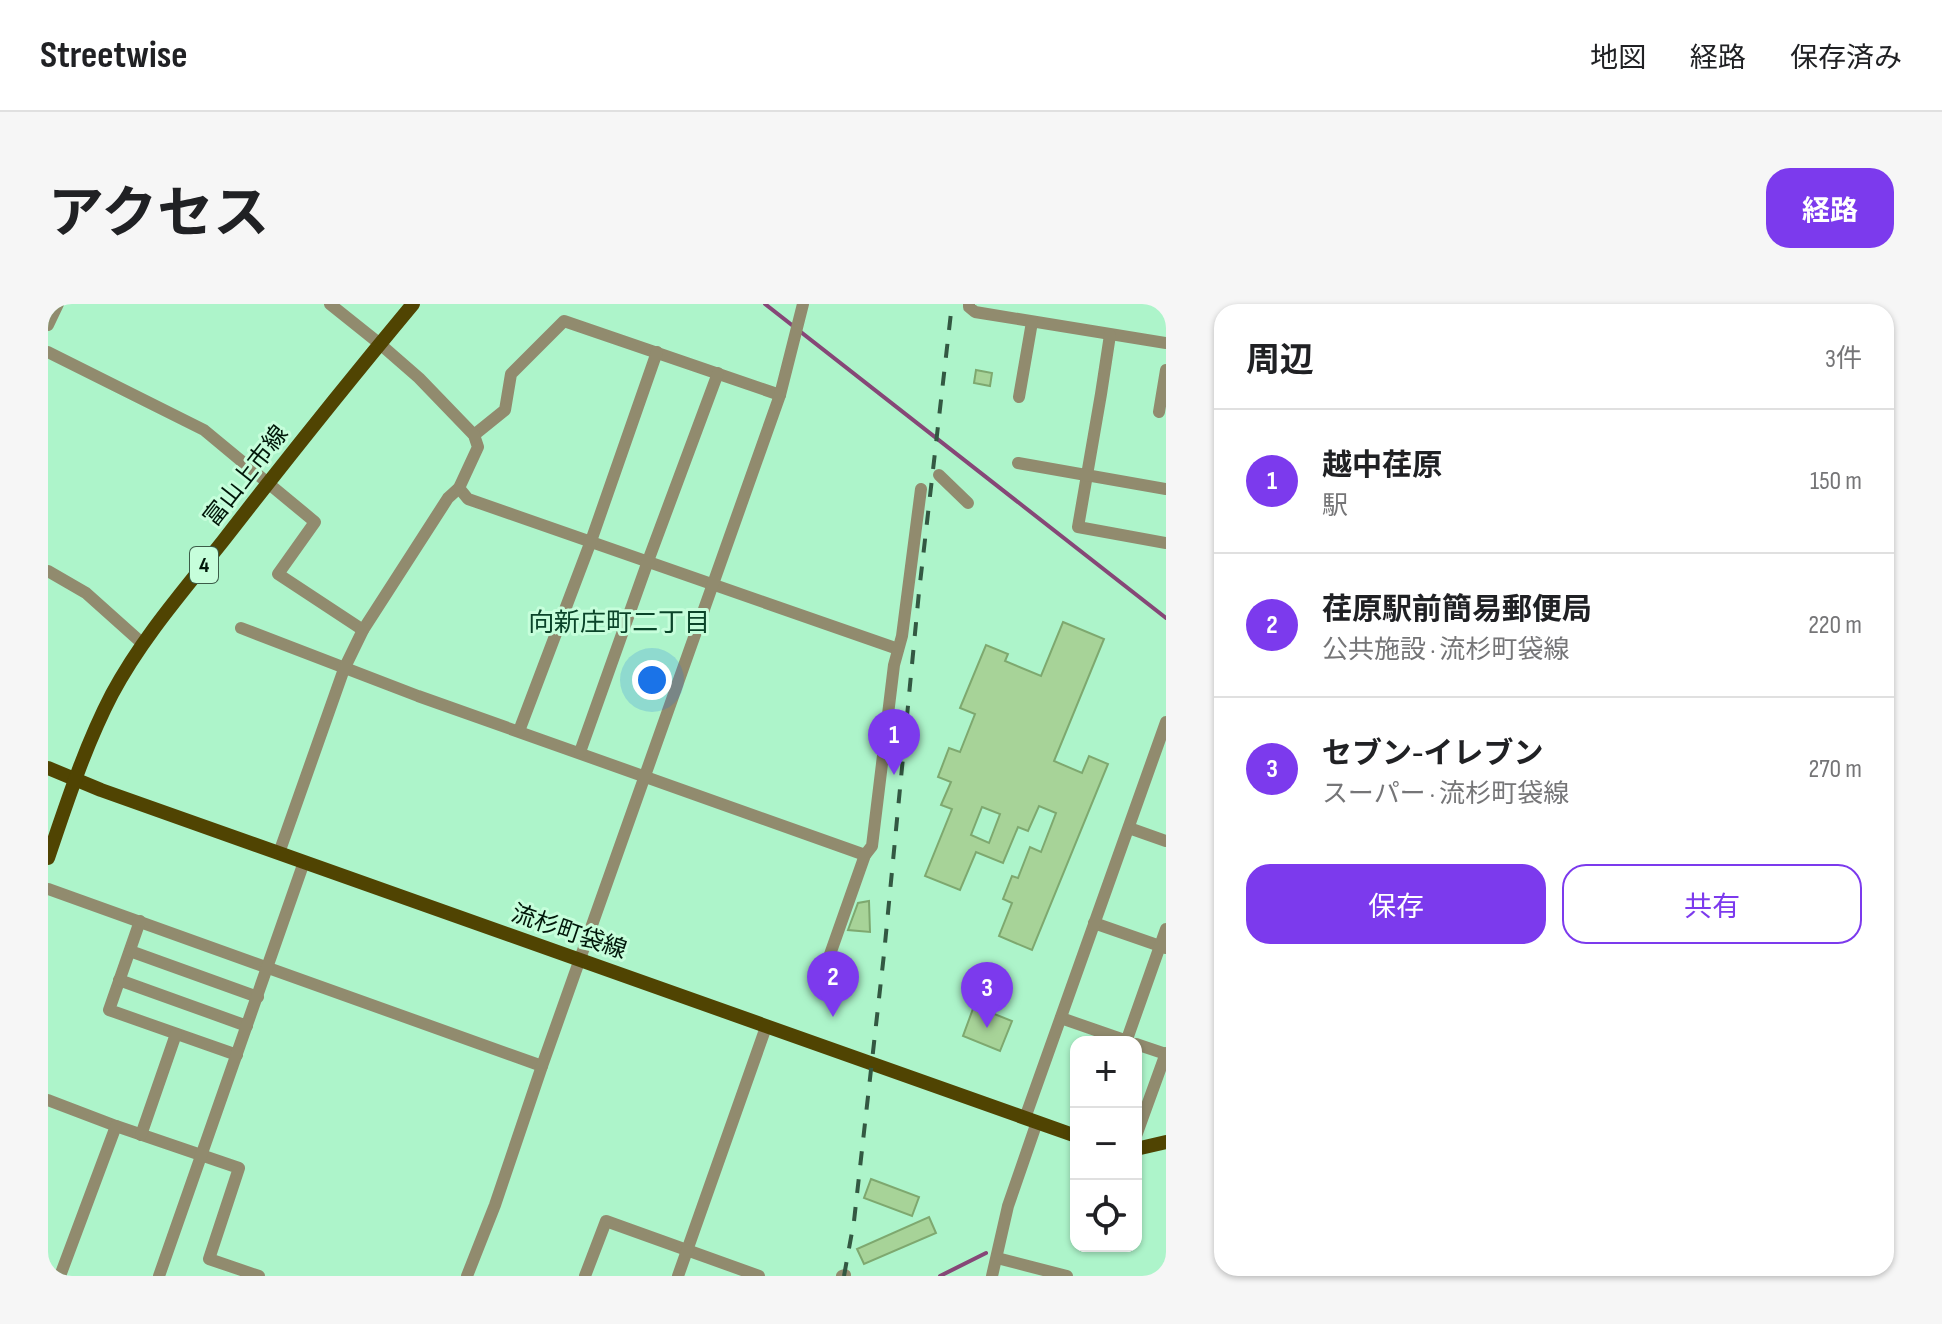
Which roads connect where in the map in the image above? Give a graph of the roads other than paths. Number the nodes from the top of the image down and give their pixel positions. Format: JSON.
{"nodes":[{"id":1,"x":58,"y":304,"type":"edge"},
{"id":2,"x":330,"y":304,"type":"edge"},
{"id":3,"x":413,"y":304,"type":"edge"},
{"id":4,"x":803,"y":304,"type":"edge"},
{"id":5,"x":969,"y":304,"type":"edge"},
{"id":6,"x":1032,"y":322,"type":"junction"},
{"id":7,"x":48,"y":325,"type":"edge"},
{"id":8,"x":1110,"y":335,"type":"junction"},
{"id":9,"x":1166,"y":343,"type":"edge"},
{"id":10,"x":380,"y":344,"type":"junction"},
{"id":11,"x":48,"y":352,"type":"edge"},
{"id":12,"x":657,"y":352,"type":"junction"},
{"id":13,"x":1166,"y":370,"type":"edge"},
{"id":14,"x":718,"y":373,"type":"junction"},
{"id":15,"x":780,"y":395,"type":"junction"},
{"id":16,"x":1019,"y":397,"type":"dead end"},
{"id":17,"x":1159,"y":412,"type":"dead end"},
{"id":18,"x":474,"y":435,"type":"junction"},
{"id":19,"x":1018,"y":463,"type":"dead end"},
{"id":20,"x":939,"y":475,"type":"dead end"},
{"id":21,"x":1087,"y":475,"type":"junction"},
{"id":22,"x":267,"y":484,"type":"junction"},
{"id":23,"x":459,"y":488,"type":"junction"},
{"id":24,"x":921,"y":489,"type":"dead end"},
{"id":25,"x":1166,"y":489,"type":"edge"},
{"id":26,"x":968,"y":503,"type":"dead end"},
{"id":27,"x":591,"y":541,"type":"junction"},
{"id":28,"x":1166,"y":543,"type":"edge"},
{"id":29,"x":648,"y":561,"type":"junction"},
{"id":30,"x":48,"y":571,"type":"edge"},
{"id":31,"x":713,"y":584,"type":"junction"},
{"id":32,"x":241,"y":628,"type":"dead end"},
{"id":33,"x":363,"y":630,"type":"junction"},
{"id":34,"x":143,"y":644,"type":"junction"},
{"id":35,"x":898,"y":649,"type":"junction"},
{"id":36,"x":344,"y":669,"type":"junction"},
{"id":37,"x":519,"y":731,"type":"junction"},
{"id":38,"x":1164,"y":731,"type":"edge"},
{"id":39,"x":580,"y":752,"type":"junction"},
{"id":40,"x":48,"y":768,"type":"edge"},
{"id":41,"x":646,"y":776,"type":"junction"},
{"id":42,"x":75,"y":780,"type":"junction"},
{"id":43,"x":1129,"y":828,"type":"junction"},
{"id":44,"x":1166,"y":841,"type":"edge"},
{"id":45,"x":279,"y":853,"type":"junction"},
{"id":46,"x":865,"y":855,"type":"junction"},
{"id":47,"x":48,"y":858,"type":"edge"},
{"id":48,"x":304,"y":862,"type":"junction"},
{"id":49,"x":48,"y":889,"type":"edge"},
{"id":50,"x":140,"y":921,"type":"junction"},
{"id":51,"x":1094,"y":923,"type":"junction"},
{"id":52,"x":1166,"y":929,"type":"edge"},
{"id":53,"x":1163,"y":947,"type":"edge"},
{"id":54,"x":130,"y":951,"type":"junction"},
{"id":55,"x":580,"y":959,"type":"junction"},
{"id":56,"x":828,"y":960,"type":"dead end"},
{"id":57,"x":268,"y":967,"type":"junction"},
{"id":58,"x":119,"y":980,"type":"junction"},
{"id":59,"x":258,"y":997,"type":"junction"},
{"id":60,"x":1061,"y":1018,"type":"junction"},
{"id":61,"x":247,"y":1026,"type":"junction"},
{"id":62,"x":766,"y":1027,"type":"junction"},
{"id":63,"x":176,"y":1034,"type":"junction"},
{"id":64,"x":1112,"y":1036,"type":"edge"},
{"id":65,"x":1131,"y":1036,"type":"edge"},
{"id":66,"x":1142,"y":1046,"type":"edge"},
{"id":67,"x":1166,"y":1054,"type":"edge"},
{"id":68,"x":237,"y":1055,"type":"junction"},
{"id":69,"x":542,"y":1066,"type":"junction"},
{"id":70,"x":48,"y":1100,"type":"edge"},
{"id":71,"x":1031,"y":1120,"type":"junction"},
{"id":72,"x":1142,"y":1120,"type":"edge"},
{"id":73,"x":116,"y":1126,"type":"junction"},
{"id":74,"x":1070,"y":1134,"type":"edge"},
{"id":75,"x":141,"y":1135,"type":"junction"},
{"id":76,"x":1166,"y":1142,"type":"edge"},
{"id":77,"x":1142,"y":1148,"type":"edge"},
{"id":78,"x":202,"y":1155,"type":"junction"},
{"id":79,"x":687,"y":1250,"type":"junction"},
{"id":80,"x":997,"y":1258,"type":"junction"},
{"id":81,"x":60,"y":1276,"type":"edge"},
{"id":82,"x":159,"y":1276,"type":"edge"},
{"id":83,"x":259,"y":1276,"type":"edge"},
{"id":84,"x":467,"y":1276,"type":"edge"},
{"id":85,"x":585,"y":1276,"type":"edge"},
{"id":86,"x":678,"y":1276,"type":"edge"},
{"id":87,"x":759,"y":1276,"type":"edge"},
{"id":88,"x":992,"y":1276,"type":"edge"},
{"id":89,"x":1067,"y":1276,"type":"edge"}],
"edges":[{"from":1,"to":7,"type":"street"},
{"from":2,"to":10,"type":"street"},
{"from":3,"to":10,"type":"main road","name":"富山上市線","number":"4"},
{"from":4,"to":15,"type":"street"},
{"from":5,"to":6,"type":"street"},
{"from":6,"to":8,"type":"street"},
{"from":6,"to":16,"type":"street"},
{"from":8,"to":9,"type":"street"},
{"from":8,"to":21,"type":"street"},
{"from":10,"to":18,"type":"street"},
{"from":10,"to":22,"type":"main road","name":"富山上市線","number":"4"},
{"from":11,"to":22,"type":"street"},
{"from":12,"to":14,"type":"street"},
{"from":12,"to":18,"type":"street"},
{"from":12,"to":27,"type":"street"},
{"from":13,"to":17,"type":"street"},
{"from":14,"to":15,"type":"street"},
{"from":14,"to":29,"type":"street"},
{"from":15,"to":31,"type":"street"},
{"from":18,"to":23,"type":"street"},
{"from":19,"to":21,"type":"street"},
{"from":20,"to":26,"type":"street"},
{"from":21,"to":25,"type":"street"},
{"from":21,"to":28,"type":"street"},
{"from":22,"to":33,"type":"street"},
{"from":22,"to":34,"type":"main road","name":"富山上市線","number":"4"},
{"from":23,"to":27,"type":"street"},
{"from":23,"to":33,"type":"street"},
{"from":24,"to":35,"type":"street"},
{"from":27,"to":29,"type":"street"},
{"from":27,"to":37,"type":"street"},
{"from":29,"to":31,"type":"street"},
{"from":29,"to":39,"type":"street"},
{"from":30,"to":34,"type":"street"},
{"from":31,"to":35,"type":"street"},
{"from":31,"to":41,"type":"street"},
{"from":32,"to":36,"type":"street"},
{"from":33,"to":36,"type":"street"},
{"from":34,"to":42,"type":"main road","name":"富山上市線","number":"4"},
{"from":35,"to":46,"type":"street"},
{"from":36,"to":37,"type":"street"},
{"from":36,"to":45,"type":"street"},
{"from":37,"to":39,"type":"street"},
{"from":38,"to":43,"type":"street"},
{"from":39,"to":41,"type":"street"},
{"from":40,"to":42,"type":"main road","name":"流杉町袋線"},
{"from":41,"to":46,"type":"street"},
{"from":41,"to":55,"type":"street"},
{"from":42,"to":45,"type":"main road","name":"流杉町袋線"},
{"from":42,"to":47,"type":"main road","name":"富山上市線","number":"4"},
{"from":43,"to":44,"type":"street"},
{"from":43,"to":51,"type":"street"},
{"from":45,"to":48,"type":"main road","name":"流杉町袋線"},
{"from":46,"to":56,"type":"street"},
{"from":48,"to":55,"type":"main road","name":"流杉町袋線"},
{"from":48,"to":57,"type":"street"},
{"from":49,"to":50,"type":"street"},
{"from":50,"to":54,"type":"street"},
{"from":50,"to":57,"type":"street"},
{"from":51,"to":53,"type":"street"},
{"from":51,"to":60,"type":"street"},
{"from":52,"to":53,"type":"street"},
{"from":53,"to":65,"type":"street"},
{"from":54,"to":58,"type":"street"},
{"from":54,"to":59,"type":"street"},
{"from":55,"to":62,"type":"main road","name":"流杉町袋線"},
{"from":55,"to":69,"type":"street"},
{"from":57,"to":59,"type":"street"},
{"from":57,"to":69,"type":"street"},
{"from":58,"to":61,"type":"street"},
{"from":58,"to":63,"type":"street"},
{"from":59,"to":61,"type":"street"},
{"from":60,"to":64,"type":"street"},
{"from":60,"to":71,"type":"street"},
{"from":61,"to":68,"type":"street"},
{"from":62,"to":71,"type":"main road","name":"流杉町袋線"},
{"from":62,"to":79,"type":"street"},
{"from":63,"to":68,"type":"street"},
{"from":63,"to":75,"type":"street"},
{"from":66,"to":67,"type":"street"},
{"from":67,"to":72,"type":"street"},
{"from":68,"to":78,"type":"street"},
{"from":69,"to":84,"type":"street"},
{"from":70,"to":73,"type":"street"},
{"from":71,"to":74,"type":"main road","name":"流杉町袋線"},
{"from":71,"to":80,"type":"street"},
{"from":73,"to":75,"type":"street"},
{"from":73,"to":81,"type":"street"},
{"from":75,"to":78,"type":"street"},
{"from":76,"to":77,"type":"main road"},
{"from":78,"to":82,"type":"street"},
{"from":78,"to":83,"type":"street"},
{"from":79,"to":85,"type":"street"},
{"from":79,"to":86,"type":"street"},
{"from":79,"to":87,"type":"street"},
{"from":80,"to":88,"type":"street"},
{"from":80,"to":89,"type":"street"}]}
